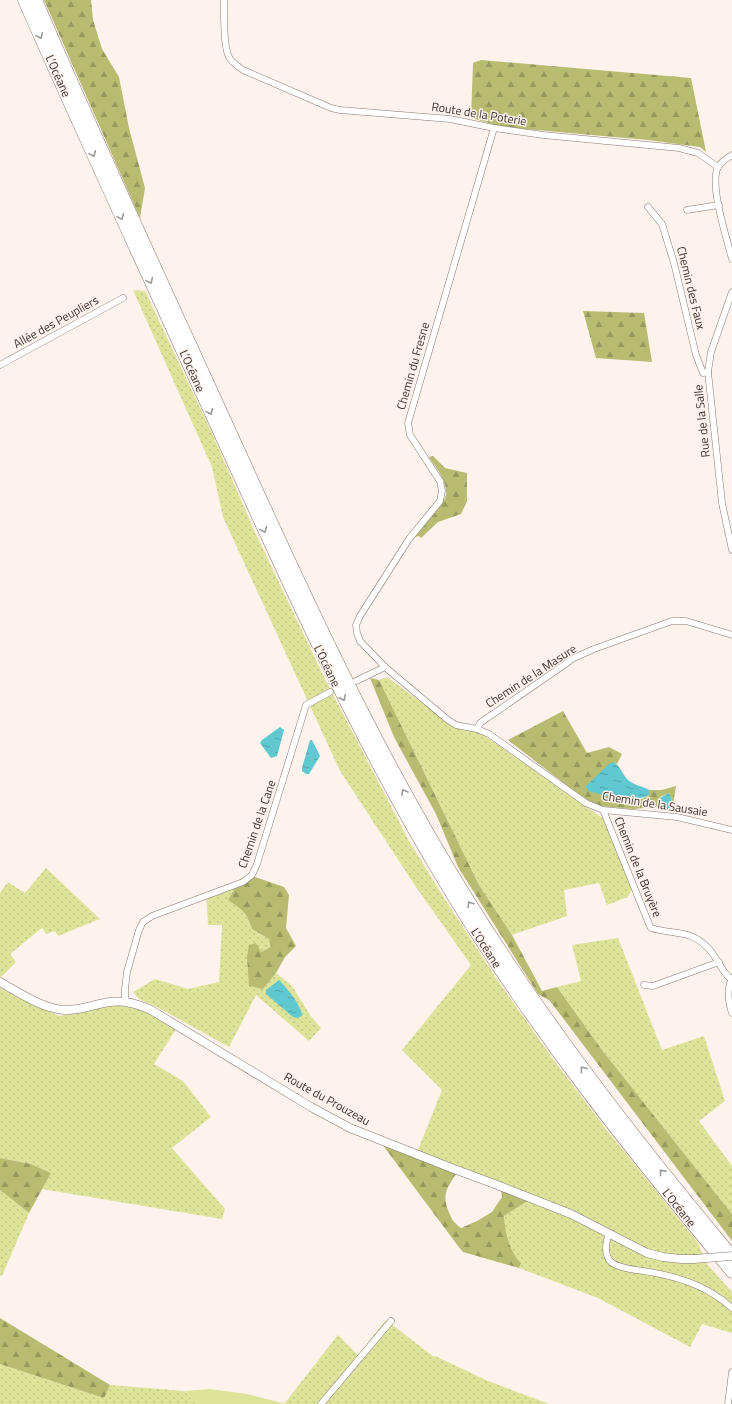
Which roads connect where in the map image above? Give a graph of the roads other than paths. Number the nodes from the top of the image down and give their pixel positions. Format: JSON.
{"nodes":[{"id":1,"x":24,"y":0,"type":"edge"},
{"id":2,"x":36,"y":0,"type":"edge"},
{"id":3,"x":224,"y":0,"type":"edge"},
{"id":4,"x":494,"y":128,"type":"junction"},
{"id":5,"x":732,"y":155,"type":"edge"},
{"id":6,"x":718,"y":167,"type":"junction"},
{"id":7,"x":719,"y":205,"type":"junction"},
{"id":8,"x":648,"y":207,"type":"dead end"},
{"id":9,"x":687,"y":210,"type":"dead end"},
{"id":10,"x":732,"y":259,"type":"edge"},
{"id":11,"x":732,"y":292,"type":"edge"},
{"id":12,"x":123,"y":298,"type":"dead end"},
{"id":13,"x":0,"y":365,"type":"edge"},
{"id":14,"x":708,"y":372,"type":"junction"},
{"id":15,"x":732,"y":550,"type":"edge"},
{"id":16,"x":732,"y":635,"type":"edge"},
{"id":17,"x":385,"y":667,"type":"junction"},
{"id":18,"x":356,"y":680,"type":"dead end"},
{"id":19,"x":330,"y":692,"type":"dead end"},
{"id":20,"x":477,"y":729,"type":"junction"},
{"id":21,"x":603,"y":810,"type":"junction"},
{"id":22,"x":732,"y":830,"type":"edge"},
{"id":23,"x":719,"y":962,"type":"junction"},
{"id":24,"x":732,"y":978,"type":"edge"},
{"id":25,"x":0,"y":982,"type":"edge"},
{"id":26,"x":644,"y":985,"type":"dead end"},
{"id":27,"x":125,"y":1001,"type":"junction"},
{"id":28,"x":732,"y":1013,"type":"edge"},
{"id":29,"x":609,"y":1233,"type":"junction"},
{"id":30,"x":732,"y":1256,"type":"edge"},
{"id":31,"x":732,"y":1272,"type":"edge"},
{"id":32,"x":732,"y":1308,"type":"edge"},
{"id":33,"x":391,"y":1321,"type":"dead end"},
{"id":34,"x":732,"y":1372,"type":"edge"},
{"id":35,"x":321,"y":1404,"type":"edge"},
{"id":36,"x":728,"y":1404,"type":"edge"}],
"edges":[{"from":1,"to":31,"type":"highway","name":"L’Océane","one_way":true},
{"from":30,"to":2,"type":"highway","name":"L’Océane","one_way":true},
{"from":3,"to":4,"type":"street","name":"Route de la Poterie"},
{"from":4,"to":6,"type":"street","name":"Route de la Poterie"},
{"from":4,"to":17,"type":"street","name":"Chemin du Fresne"},
{"from":5,"to":6,"type":"street"},
{"from":6,"to":7,"type":"street"},
{"from":7,"to":9,"type":"street"},
{"from":7,"to":10,"type":"street"},
{"from":8,"to":14,"type":"street","name":"Chemin des Faux"},
{"from":11,"to":14,"type":"street","name":"Rue de la Salle"},
{"from":12,"to":13,"type":"street","name":"Allée des Peupliers"},
{"from":14,"to":15,"type":"street","name":"Rue de la Salle"},
{"from":16,"to":20,"type":"street","name":"Chemin de la Masure"},
{"from":17,"to":18,"type":"street"},
{"from":17,"to":20,"type":"street"},
{"from":19,"to":27,"type":"street","name":"Chemin de la Cane"},
{"from":20,"to":21,"type":"street","name":"Chemin de la Sausaie"},
{"from":21,"to":22,"type":"street","name":"Chemin de la Sausaie"},
{"from":21,"to":23,"type":"street","name":"Chemin de la Bruyère"},
{"from":23,"to":24,"type":"street","name":"Chemin de la Bruyère"},
{"from":23,"to":26,"type":"street"},
{"from":24,"to":28,"type":"street"},
{"from":25,"to":27,"type":"street","name":"Route du Prouzeau"},
{"from":27,"to":29,"type":"street","name":"Route du Prouzeau"},
{"from":29,"to":30,"type":"street","name":"Route du Prouzeau","bridge":true},
{"from":29,"to":32,"type":"street"},
{"from":33,"to":35,"type":"street"},
{"from":34,"to":36,"type":"street"}]}
